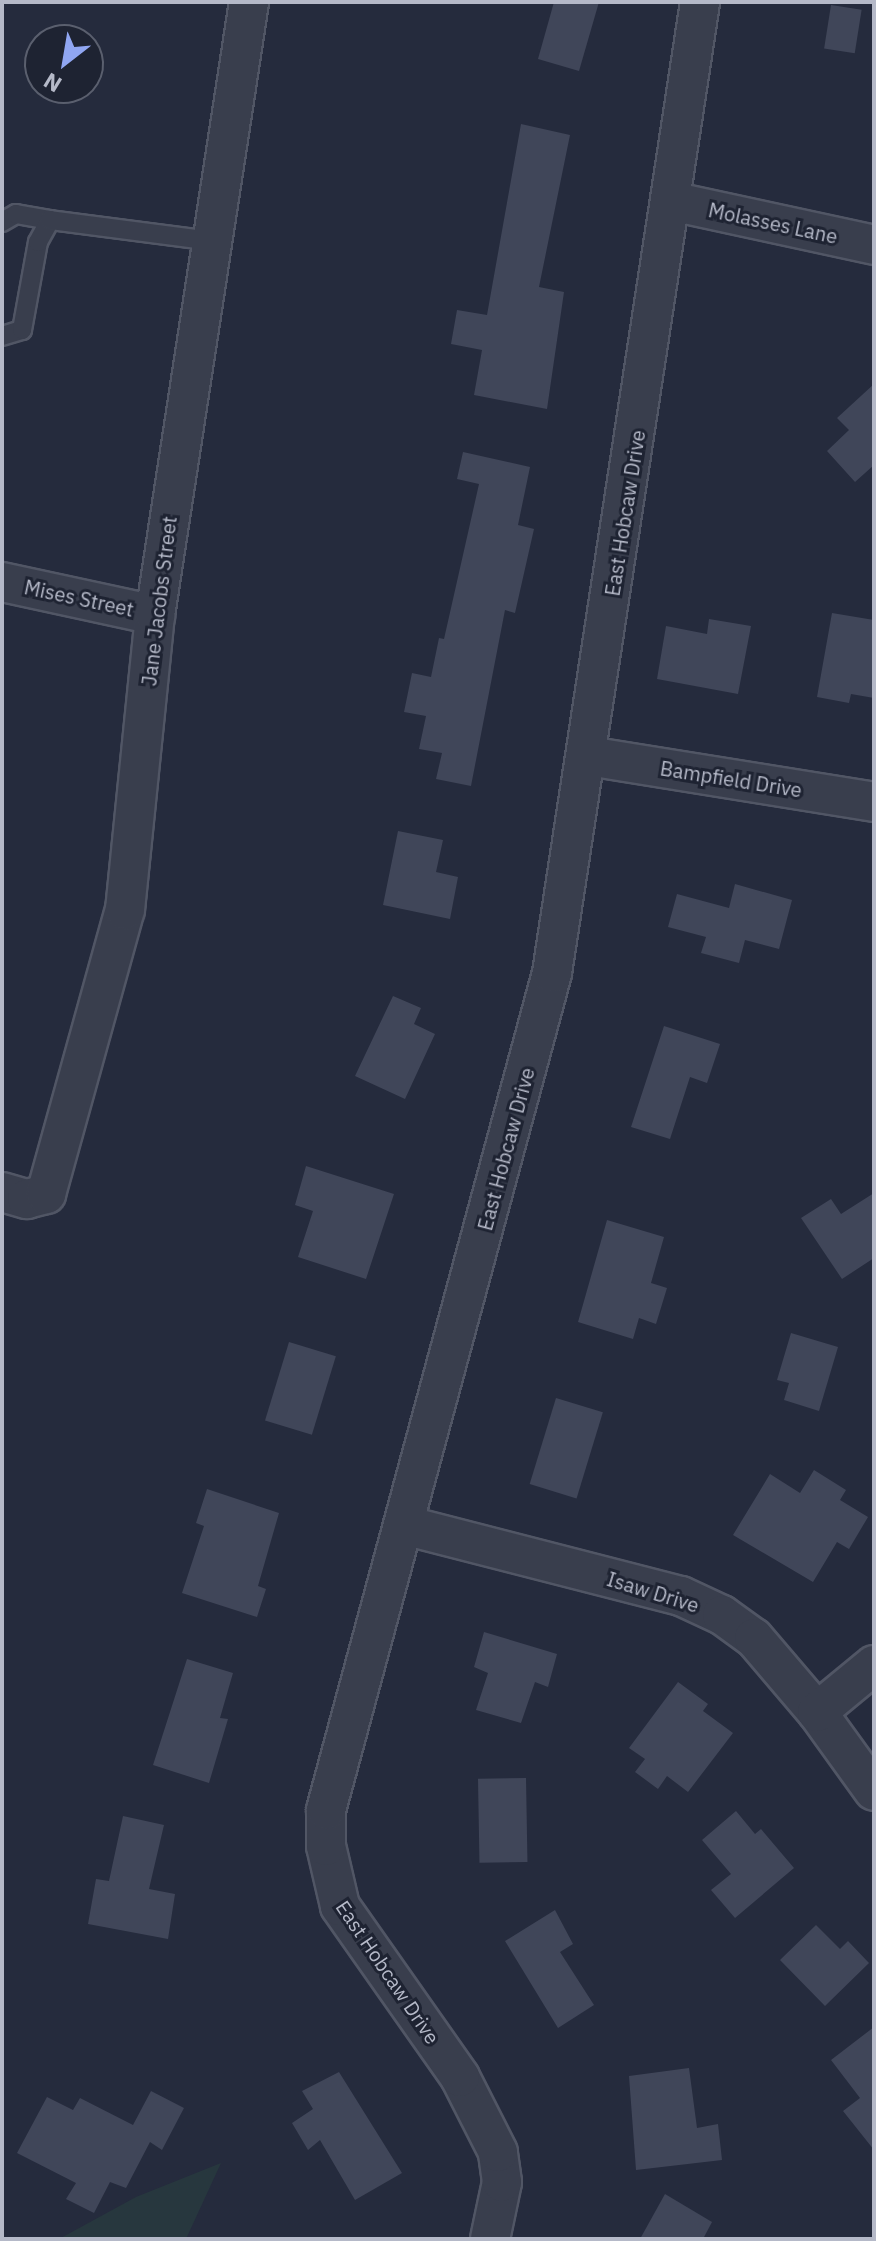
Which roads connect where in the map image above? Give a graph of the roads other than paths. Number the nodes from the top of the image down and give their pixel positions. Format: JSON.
{"nodes":[{"id":1,"x":249,"y":2,"type":"edge"},
{"id":2,"x":700,"y":2,"type":"edge"},
{"id":3,"x":671,"y":201,"type":"junction"},
{"id":4,"x":50,"y":220,"type":"junction"},
{"id":5,"x":2,"y":222,"type":"edge"},
{"id":6,"x":212,"y":241,"type":"junction"},
{"id":7,"x":874,"y":245,"type":"edge"},
{"id":8,"x":2,"y":336,"type":"edge"},
{"id":9,"x":2,"y":582,"type":"edge"},
{"id":10,"x":155,"y":615,"type":"junction"},
{"id":11,"x":588,"y":756,"type":"junction"},
{"id":12,"x":874,"y":802,"type":"edge"},
{"id":13,"x":2,"y":1192,"type":"edge"},
{"id":14,"x":404,"y":1525,"type":"junction"},
{"id":15,"x":874,"y":1665,"type":"edge"},
{"id":16,"x":817,"y":1712,"type":"junction"},
{"id":17,"x":874,"y":1791,"type":"edge"},
{"id":18,"x":490,"y":2239,"type":"edge"}],
"edges":[{"from":1,"to":6,"type":"street","name":"Jane Jacobs Street"},
{"from":2,"to":3,"type":"street","name":"East Hobcaw Drive"},
{"from":3,"to":7,"type":"street","name":"Molasses Lane"},
{"from":3,"to":11,"type":"street","name":"East Hobcaw Drive"},
{"from":4,"to":5,"type":"lane"},
{"from":4,"to":6,"type":"lane"},
{"from":4,"to":8,"type":"lane"},
{"from":6,"to":10,"type":"street","name":"Jane Jacobs Street"},
{"from":9,"to":10,"type":"street","name":"Mises Street"},
{"from":10,"to":13,"type":"street","name":"Jane Jacobs Street"},
{"from":11,"to":12,"type":"street","name":"Bampfield Drive"},
{"from":11,"to":14,"type":"street","name":"East Hobcaw Drive"},
{"from":14,"to":16,"type":"street","name":"Isaw Drive"},
{"from":14,"to":18,"type":"street","name":"East Hobcaw Drive"},
{"from":15,"to":16,"type":"street"},
{"from":16,"to":17,"type":"street","name":"Isaw Drive"}]}
